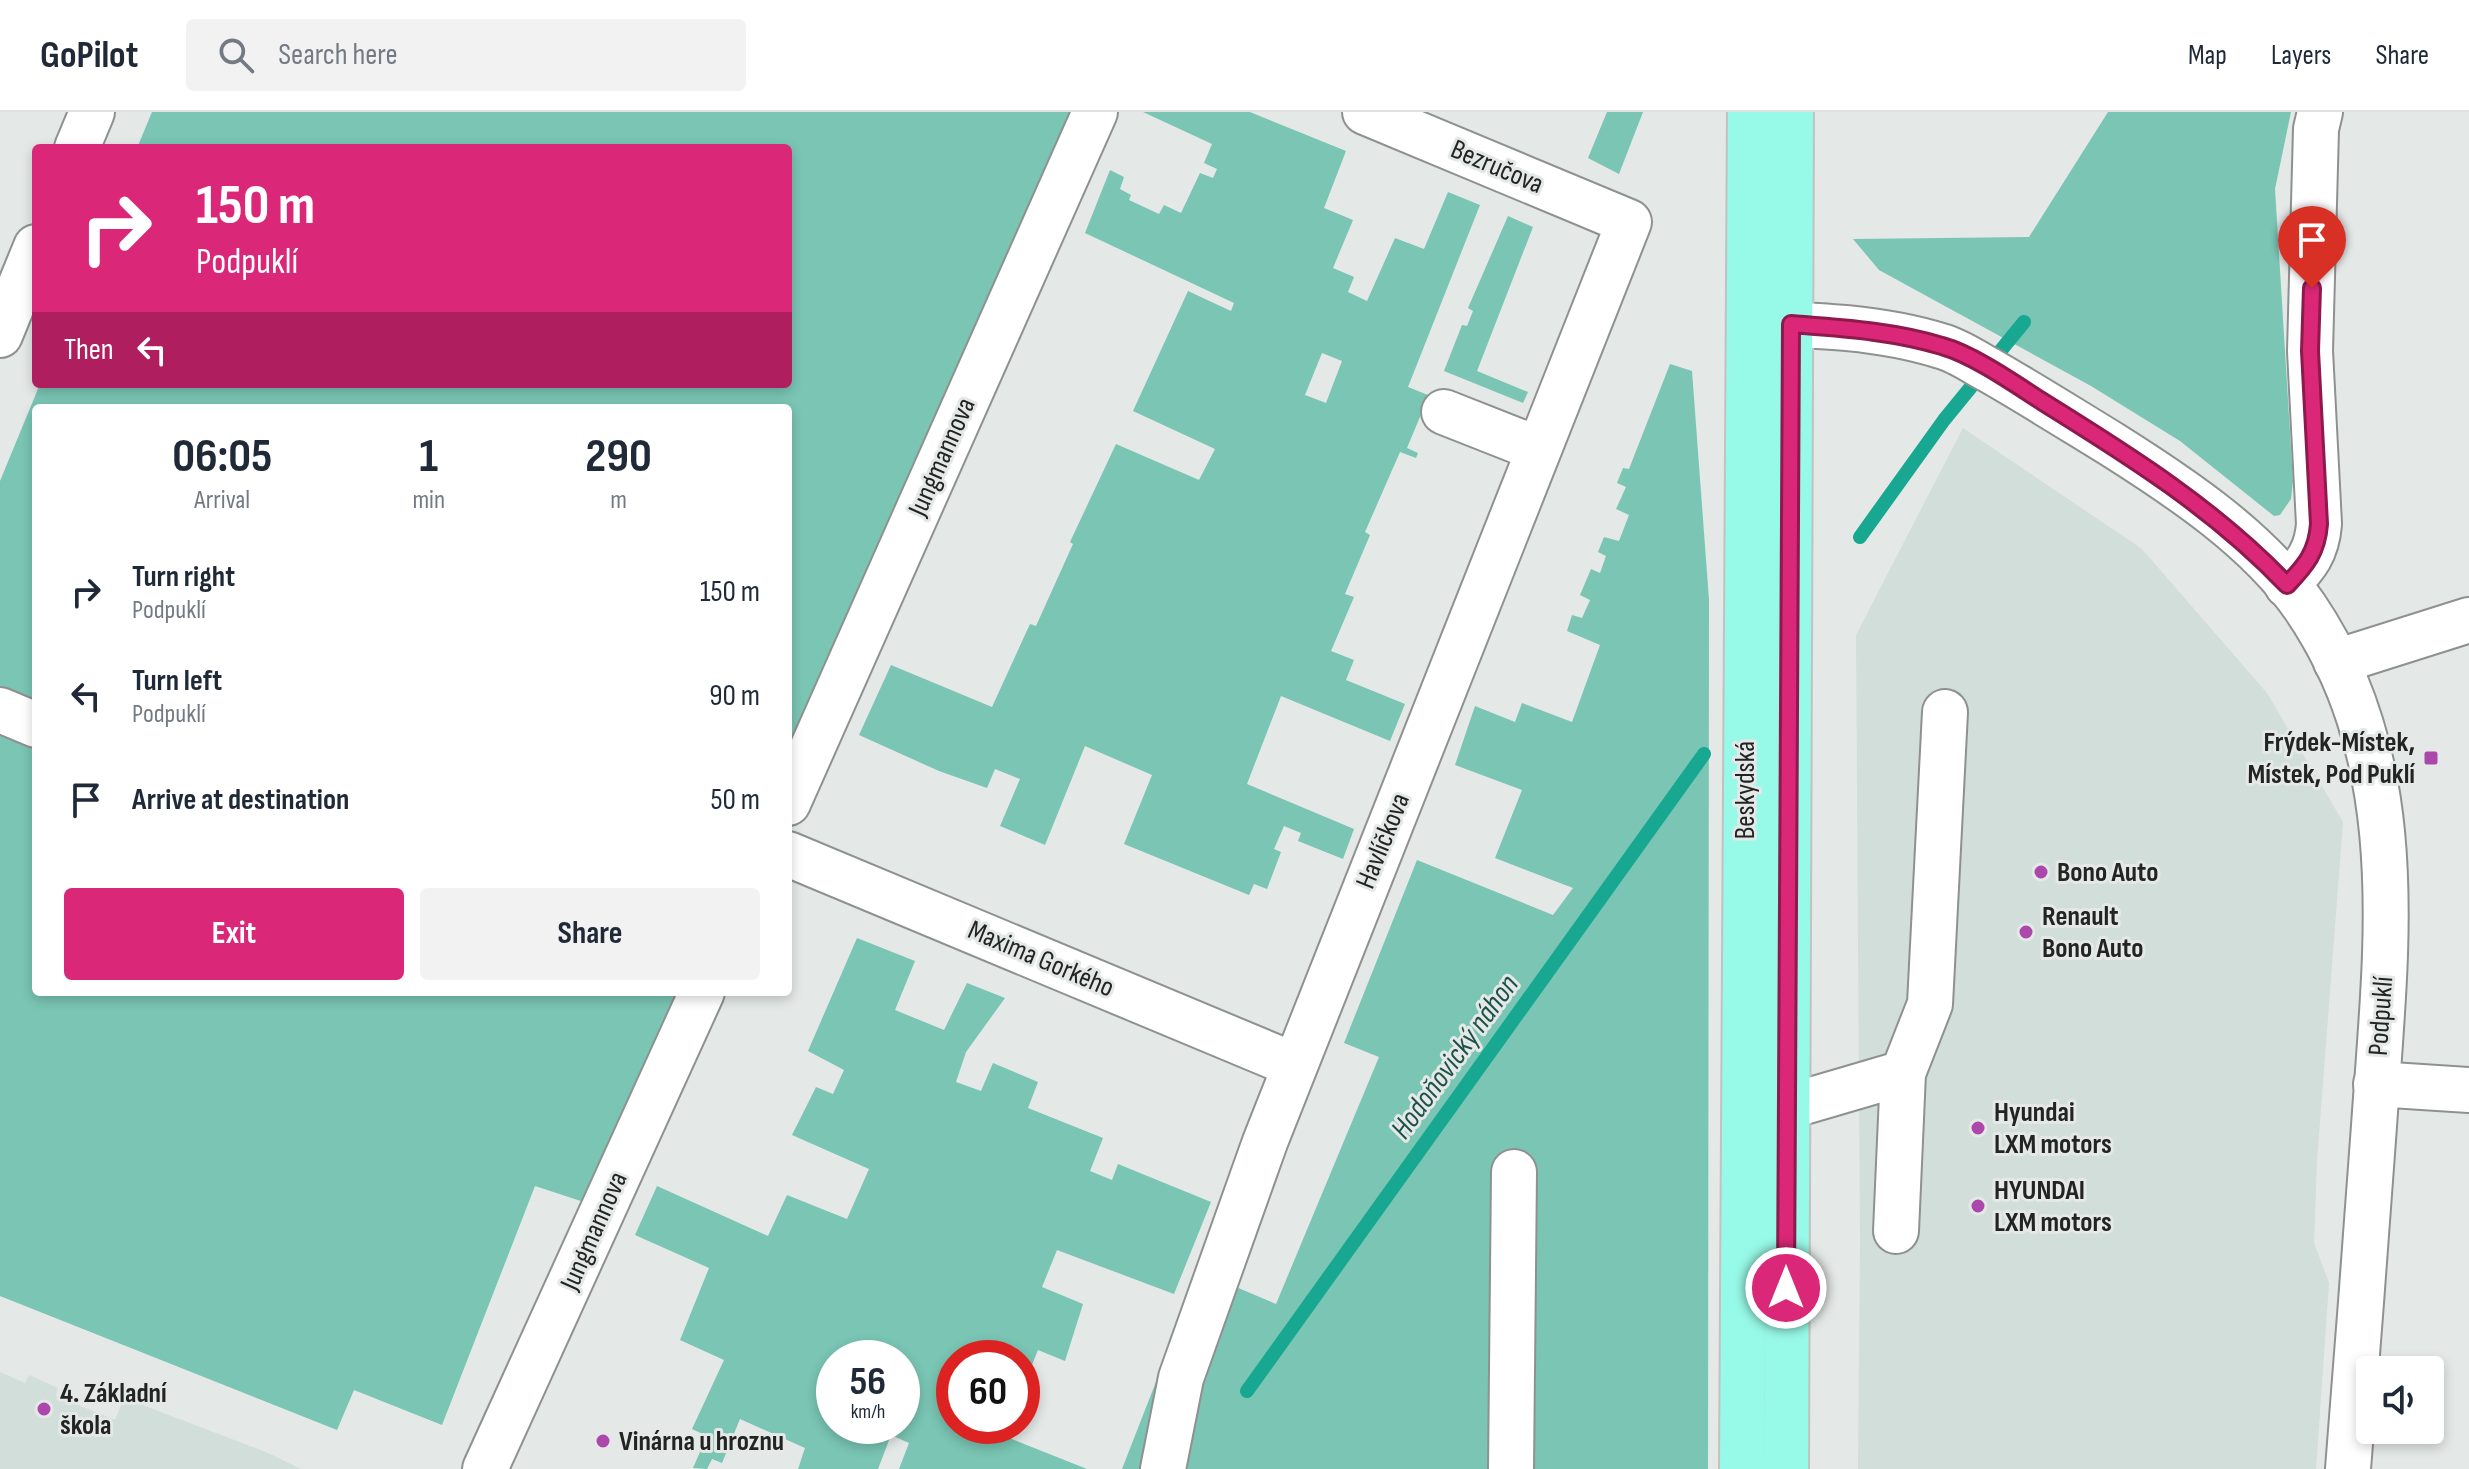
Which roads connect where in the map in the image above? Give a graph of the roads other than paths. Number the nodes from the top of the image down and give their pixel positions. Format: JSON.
{"nodes":[{"id":1,"x":92,"y":112,"type":"edge"},
{"id":2,"x":1095,"y":112,"type":"edge"},
{"id":3,"x":1365,"y":112,"type":"edge"},
{"id":4,"x":1750,"y":112,"type":"edge"},
{"id":5,"x":1791,"y":112,"type":"edge"},
{"id":6,"x":2320,"y":112,"type":"edge"},
{"id":7,"x":79,"y":144,"type":"edge"},
{"id":8,"x":1629,"y":222,"type":"joint"},
{"id":9,"x":32,"y":257,"type":"edge"},
{"id":10,"x":1770,"y":323,"type":"junction"},
{"id":11,"x":0,"y":335,"type":"edge"},
{"id":12,"x":1444,"y":412,"type":"dead end"},
{"id":13,"x":1538,"y":449,"type":"junction"},
{"id":14,"x":2287,"y":585,"type":"junction"},
{"id":15,"x":2469,"y":620,"type":"edge"},
{"id":16,"x":2336,"y":662,"type":"junction"},
{"id":17,"x":0,"y":710,"type":"edge"},
{"id":18,"x":1945,"y":712,"type":"dead end"},
{"id":19,"x":32,"y":723,"type":"edge"},
{"id":20,"x":792,"y":794,"type":"edge"},
{"id":21,"x":792,"y":856,"type":"edge"},
{"id":22,"x":700,"y":996,"type":"edge"},
{"id":23,"x":1294,"y":1065,"type":"junction"},
{"id":24,"x":1903,"y":1073,"type":"junction"},
{"id":25,"x":2376,"y":1084,"type":"junction"},
{"id":26,"x":2469,"y":1090,"type":"edge"},
{"id":27,"x":1787,"y":1107,"type":"junction"},
{"id":28,"x":1514,"y":1172,"type":"dead end"},
{"id":29,"x":1896,"y":1231,"type":"dead end"},
{"id":30,"x":485,"y":1469,"type":"edge"},
{"id":31,"x":1163,"y":1469,"type":"edge"},
{"id":32,"x":1511,"y":1469,"type":"edge"},
{"id":33,"x":1742,"y":1469,"type":"edge"},
{"id":34,"x":1786,"y":1469,"type":"edge"},
{"id":35,"x":2348,"y":1469,"type":"edge"}],
"edges":[{"from":1,"to":7,"type":"street"},
{"from":2,"to":20,"type":"street","name":"Jungmannova"},
{"from":3,"to":8,"type":"street","name":"Bezručova"},
{"from":4,"to":10,"type":"main road","name":"Beskydská"},
{"from":5,"to":10,"type":"main road","name":"Beskydská"},
{"from":6,"to":14,"type":"street"},
{"from":8,"to":13,"type":"street","name":"Havlíčkova"},
{"from":9,"to":11,"type":"street"},
{"from":10,"to":14,"type":"street","name":"Podpuklí"},
{"from":10,"to":27,"type":"main road","name":"Beskydská"},
{"from":10,"to":33,"type":"main road","name":"Beskydská"},
{"from":12,"to":13,"type":"street"},
{"from":13,"to":23,"type":"street","name":"Havlíčkova"},
{"from":14,"to":16,"type":"street","name":"Podpuklí"},
{"from":15,"to":16,"type":"street"},
{"from":16,"to":25,"type":"street","name":"Podpuklí"},
{"from":17,"to":19,"type":"street"},
{"from":18,"to":24,"type":"street"},
{"from":21,"to":23,"type":"street","name":"Maxima Gorkého"},
{"from":22,"to":30,"type":"street","name":"Jungmannova"},
{"from":23,"to":31,"type":"street","name":"Havlíčkova"},
{"from":24,"to":27,"type":"street"},
{"from":24,"to":29,"type":"street"},
{"from":25,"to":26,"type":"street"},
{"from":25,"to":35,"type":"street","name":"Podpuklí"},
{"from":27,"to":34,"type":"main road","name":"Beskydská"},
{"from":28,"to":32,"type":"street"}]}
